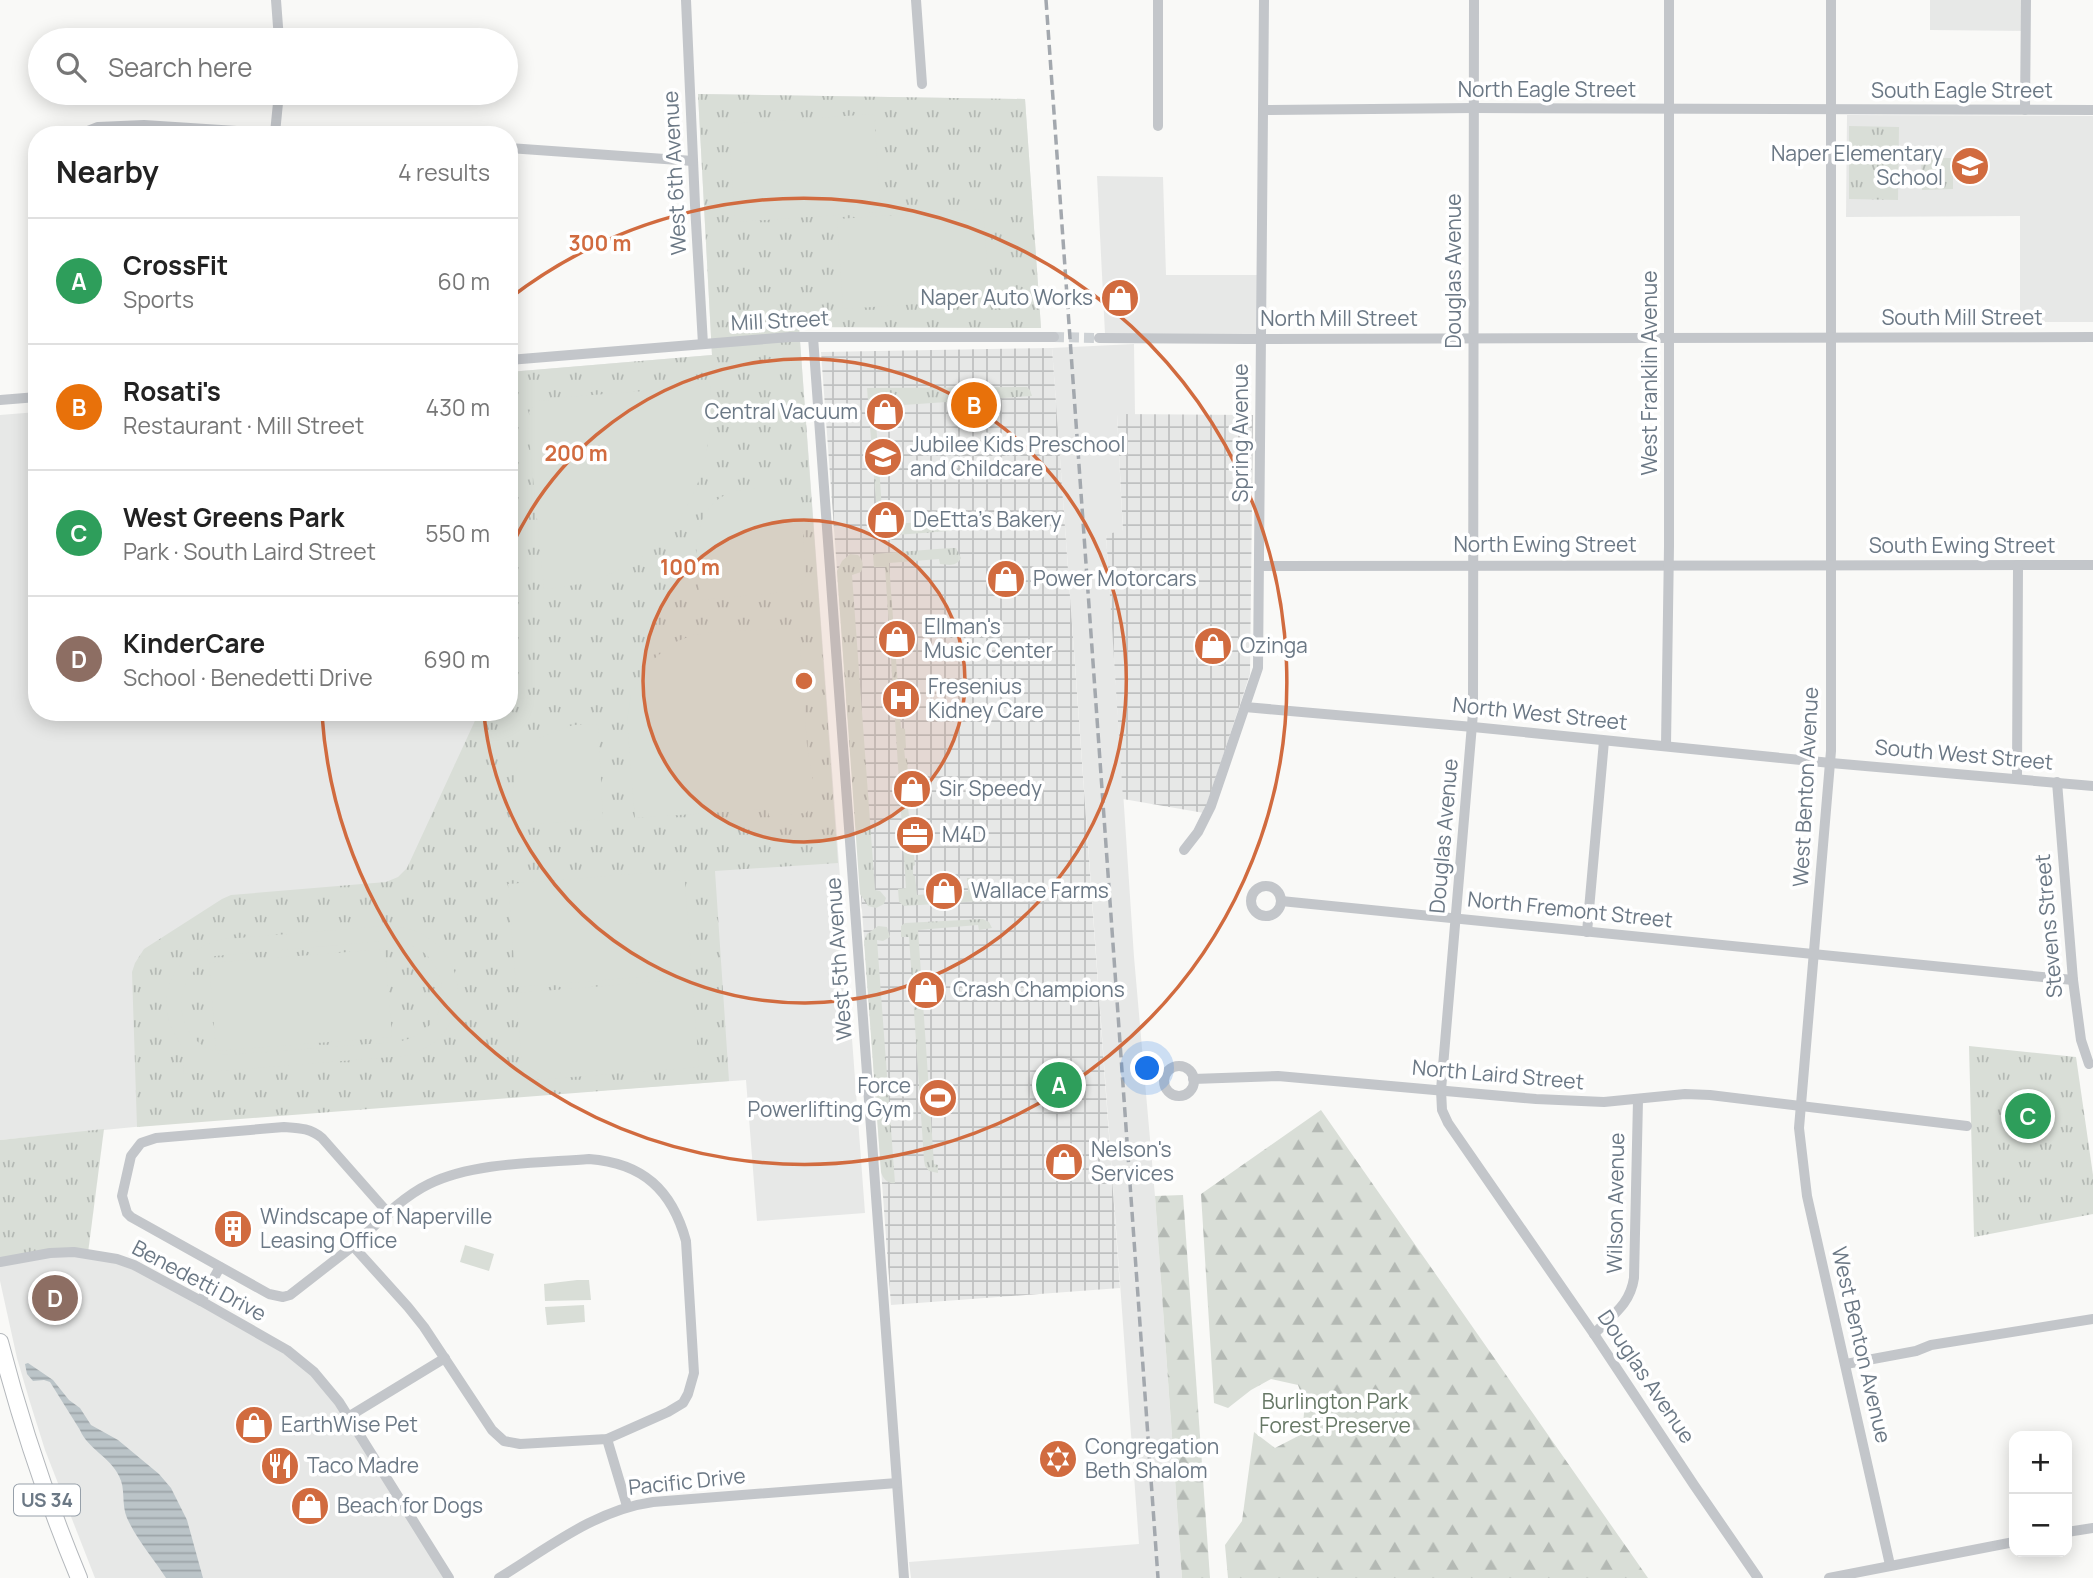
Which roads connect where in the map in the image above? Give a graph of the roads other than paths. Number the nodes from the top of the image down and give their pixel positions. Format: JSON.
{"nodes":[{"id":1,"x":276,"y":0,"type":"edge"},
{"id":2,"x":686,"y":0,"type":"edge"},
{"id":3,"x":916,"y":0,"type":"edge"},
{"id":4,"x":1158,"y":0,"type":"edge"},
{"id":5,"x":1264,"y":0,"type":"edge"},
{"id":6,"x":1474,"y":0,"type":"edge"},
{"id":7,"x":1670,"y":0,"type":"edge"},
{"id":8,"x":1831,"y":0,"type":"edge"},
{"id":9,"x":2026,"y":0,"type":"edge"},
{"id":10,"x":278,"y":28,"type":"edge"},
{"id":11,"x":922,"y":84,"type":"dead end"},
{"id":12,"x":278,"y":105,"type":"edge"},
{"id":13,"x":1474,"y":108,"type":"junction"},
{"id":14,"x":1670,"y":109,"type":"junction"},
{"id":15,"x":1263,"y":110,"type":"junction"},
{"id":16,"x":1831,"y":110,"type":"junction"},
{"id":17,"x":2025,"y":110,"type":"junction"},
{"id":18,"x":2093,"y":110,"type":"edge"},
{"id":19,"x":112,"y":126,"type":"edge"},
{"id":20,"x":160,"y":126,"type":"edge"},
{"id":21,"x":276,"y":126,"type":"edge"},
{"id":22,"x":1158,"y":126,"type":"dead end"},
{"id":23,"x":518,"y":149,"type":"edge"},
{"id":24,"x":693,"y":161,"type":"junction"},
{"id":25,"x":813,"y":337,"type":"junction"},
{"id":26,"x":1054,"y":337,"type":"tunnel mouth"},
{"id":27,"x":2093,"y":337,"type":"edge"},
{"id":28,"x":1100,"y":338,"type":"tunnel mouth"},
{"id":29,"x":1261,"y":338,"type":"junction"},
{"id":30,"x":1473,"y":338,"type":"junction"},
{"id":31,"x":1669,"y":338,"type":"junction"},
{"id":32,"x":1831,"y":338,"type":"junction"},
{"id":33,"x":703,"y":344,"type":"junction"},
{"id":34,"x":518,"y":359,"type":"edge"},
{"id":35,"x":28,"y":398,"type":"edge"},
{"id":36,"x":0,"y":400,"type":"edge"},
{"id":37,"x":1473,"y":564,"type":"junction"},
{"id":38,"x":1668,"y":565,"type":"junction"},
{"id":39,"x":1831,"y":565,"type":"junction"},
{"id":40,"x":2018,"y":565,"type":"junction"},
{"id":41,"x":2093,"y":565,"type":"edge"},
{"id":42,"x":1259,"y":566,"type":"junction"},
{"id":43,"x":1245,"y":707,"type":"junction"},
{"id":44,"x":1473,"y":726,"type":"junction"},
{"id":45,"x":1604,"y":741,"type":"junction"},
{"id":46,"x":1666,"y":746,"type":"junction"},
{"id":47,"x":1831,"y":763,"type":"junction"},
{"id":48,"x":2017,"y":779,"type":"junction"},
{"id":49,"x":2057,"y":782,"type":"junction"},
{"id":50,"x":2093,"y":786,"type":"edge"},
{"id":51,"x":1184,"y":850,"type":"dead end"},
{"id":52,"x":1281,"y":901,"type":"dead end"},
{"id":53,"x":1457,"y":918,"type":"junction"},
{"id":54,"x":1587,"y":932,"type":"junction"},
{"id":55,"x":1813,"y":955,"type":"junction"},
{"id":56,"x":2073,"y":980,"type":"junction"},
{"id":57,"x":2089,"y":1064,"type":"dead end"},
{"id":58,"x":1194,"y":1079,"type":"dead end"},
{"id":59,"x":1441,"y":1090,"type":"junction"},
{"id":60,"x":1638,"y":1100,"type":"junction"},
{"id":61,"x":1800,"y":1106,"type":"junction"},
{"id":62,"x":1967,"y":1126,"type":"dead end"},
{"id":63,"x":389,"y":1214,"type":"junction"},
{"id":64,"x":353,"y":1246,"type":"junction"},
{"id":65,"x":0,"y":1262,"type":"edge"},
{"id":66,"x":220,"y":1268,"type":"junction"},
{"id":67,"x":201,"y":1301,"type":"junction"},
{"id":68,"x":2093,"y":1319,"type":"edge"},
{"id":69,"x":1594,"y":1334,"type":"junction"},
{"id":70,"x":0,"y":1342,"type":"edge"},
{"id":71,"x":445,"y":1358,"type":"junction"},
{"id":72,"x":1846,"y":1364,"type":"junction"},
{"id":73,"x":348,"y":1417,"type":"junction"},
{"id":74,"x":607,"y":1439,"type":"junction"},
{"id":75,"x":897,"y":1483,"type":"junction"},
{"id":76,"x":627,"y":1506,"type":"junction"},
{"id":77,"x":2093,"y":1528,"type":"edge"},
{"id":78,"x":2072,"y":1531,"type":"edge"},
{"id":79,"x":2009,"y":1543,"type":"edge"},
{"id":80,"x":1890,"y":1565,"type":"junction"},
{"id":81,"x":79,"y":1578,"type":"edge"},
{"id":82,"x":449,"y":1578,"type":"edge"},
{"id":83,"x":499,"y":1578,"type":"edge"},
{"id":84,"x":904,"y":1578,"type":"edge"},
{"id":85,"x":1758,"y":1578,"type":"edge"},
{"id":86,"x":1829,"y":1578,"type":"edge"}],
"edges":[{"from":1,"to":10,"type":"street"},
{"from":2,"to":24,"type":"street","name":"West 6th Avenue"},
{"from":3,"to":11,"type":"street"},
{"from":4,"to":22,"type":"street"},
{"from":5,"to":15,"type":"street","name":"Spring Avenue"},
{"from":6,"to":13,"type":"street","name":"Douglas Avenue"},
{"from":7,"to":14,"type":"street","name":"West Franklin Avenue"},
{"from":8,"to":16,"type":"street","name":"West Benton Avenue"},
{"from":9,"to":17,"type":"street"},
{"from":12,"to":21,"type":"street"},
{"from":13,"to":14,"type":"street","name":"North Eagle Street"},
{"from":13,"to":15,"type":"street","name":"North Eagle Street"},
{"from":13,"to":30,"type":"street","name":"Douglas Avenue"},
{"from":14,"to":16,"type":"street","name":"North Eagle Street"},
{"from":14,"to":31,"type":"street","name":"West Franklin Avenue"},
{"from":15,"to":29,"type":"street","name":"Spring Avenue"},
{"from":16,"to":17,"type":"street","name":"South Eagle Street"},
{"from":16,"to":32,"type":"street","name":"West Benton Avenue"},
{"from":17,"to":18,"type":"street","name":"South Eagle Street"},
{"from":19,"to":20,"type":"street"},
{"from":23,"to":24,"type":"street"},
{"from":24,"to":33,"type":"street","name":"West 6th Avenue"},
{"from":25,"to":26,"type":"street","name":"Mill Street"},
{"from":25,"to":33,"type":"street","name":"Mill Street"},
{"from":25,"to":75,"type":"street","name":"West 5th Avenue"},
{"from":27,"to":32,"type":"street","name":"South Mill Street"},
{"from":28,"to":29,"type":"street","name":"North Mill Street"},
{"from":29,"to":30,"type":"street","name":"North Mill Street"},
{"from":29,"to":42,"type":"street","name":"Spring Avenue"},
{"from":30,"to":31,"type":"street","name":"North Mill Street"},
{"from":30,"to":37,"type":"street","name":"Douglas Avenue"},
{"from":31,"to":32,"type":"street","name":"North Mill Street"},
{"from":31,"to":38,"type":"street","name":"West Franklin Avenue"},
{"from":32,"to":39,"type":"street","name":"West Benton Avenue"},
{"from":33,"to":34,"type":"street","name":"Mill Street"},
{"from":35,"to":36,"type":"street"},
{"from":37,"to":38,"type":"street","name":"North Ewing Street"},
{"from":37,"to":42,"type":"street","name":"North Ewing Street"},
{"from":37,"to":44,"type":"street","name":"Douglas Avenue"},
{"from":38,"to":39,"type":"street","name":"North Ewing Street"},
{"from":38,"to":46,"type":"street","name":"West Franklin Avenue"},
{"from":39,"to":40,"type":"street","name":"South Ewing Street"},
{"from":39,"to":47,"type":"street","name":"West Benton Avenue"},
{"from":40,"to":41,"type":"street","name":"South Ewing Street"},
{"from":40,"to":48,"type":"street"},
{"from":42,"to":43,"type":"street","name":"Spring Avenue"},
{"from":43,"to":44,"type":"street","name":"North West Street"},
{"from":43,"to":51,"type":"street","name":"Spring Avenue"},
{"from":44,"to":45,"type":"street","name":"North West Street"},
{"from":44,"to":53,"type":"street","name":"Douglas Avenue"},
{"from":45,"to":46,"type":"street","name":"North West Street"},
{"from":45,"to":54,"type":"street"},
{"from":46,"to":47,"type":"street","name":"North West Street"},
{"from":47,"to":48,"type":"street","name":"South West Street"},
{"from":47,"to":55,"type":"street","name":"West Benton Avenue"},
{"from":48,"to":49,"type":"street","name":"South West Street"},
{"from":49,"to":50,"type":"street","name":"South West Street"},
{"from":49,"to":56,"type":"street","name":"Stevens Street"},
{"from":52,"to":53,"type":"street","name":"North Fremont Street"},
{"from":53,"to":54,"type":"street","name":"North Fremont Street"},
{"from":53,"to":59,"type":"street","name":"Douglas Avenue"},
{"from":54,"to":55,"type":"street","name":"North Fremont Street"},
{"from":55,"to":56,"type":"street","name":"North Fremont Street"},
{"from":55,"to":61,"type":"street","name":"West Benton Avenue"},
{"from":56,"to":57,"type":"street","name":"Stevens Street"},
{"from":58,"to":59,"type":"street","name":"North Laird Street"},
{"from":59,"to":60,"type":"street","name":"North Laird Street"},
{"from":59,"to":69,"type":"street","name":"Douglas Avenue"},
{"from":60,"to":61,"type":"street","name":"North Laird Street"},
{"from":60,"to":69,"type":"street","name":"Wilson Avenue"},
{"from":61,"to":62,"type":"street","name":"North Laird Street"},
{"from":61,"to":72,"type":"street","name":"West Benton Avenue"},
{"from":63,"to":64,"type":"street"},
{"from":63,"to":66,"type":"street"},
{"from":63,"to":74,"type":"street"},
{"from":64,"to":66,"type":"street"},
{"from":64,"to":71,"type":"street"},
{"from":65,"to":67,"type":"street","name":"Benedetti Drive"},
{"from":66,"to":67,"type":"street"},
{"from":67,"to":73,"type":"street","name":"Benedetti Drive"},
{"from":68,"to":72,"type":"street"},
{"from":69,"to":85,"type":"street","name":"Douglas Avenue"},
{"from":70,"to":81,"type":"main road","number":"US 34"},
{"from":71,"to":73,"type":"street"},
{"from":71,"to":74,"type":"street"},
{"from":72,"to":80,"type":"street","name":"West Benton Avenue"},
{"from":73,"to":82,"type":"street","name":"Benedetti Drive"},
{"from":74,"to":76,"type":"street"},
{"from":75,"to":76,"type":"street","name":"Pacific Drive"},
{"from":75,"to":84,"type":"street","name":"West 5th Avenue"},
{"from":76,"to":83,"type":"street","name":"Pacific Drive"},
{"from":77,"to":78,"type":"street"},
{"from":79,"to":80,"type":"street"},
{"from":80,"to":86,"type":"street"}]}
